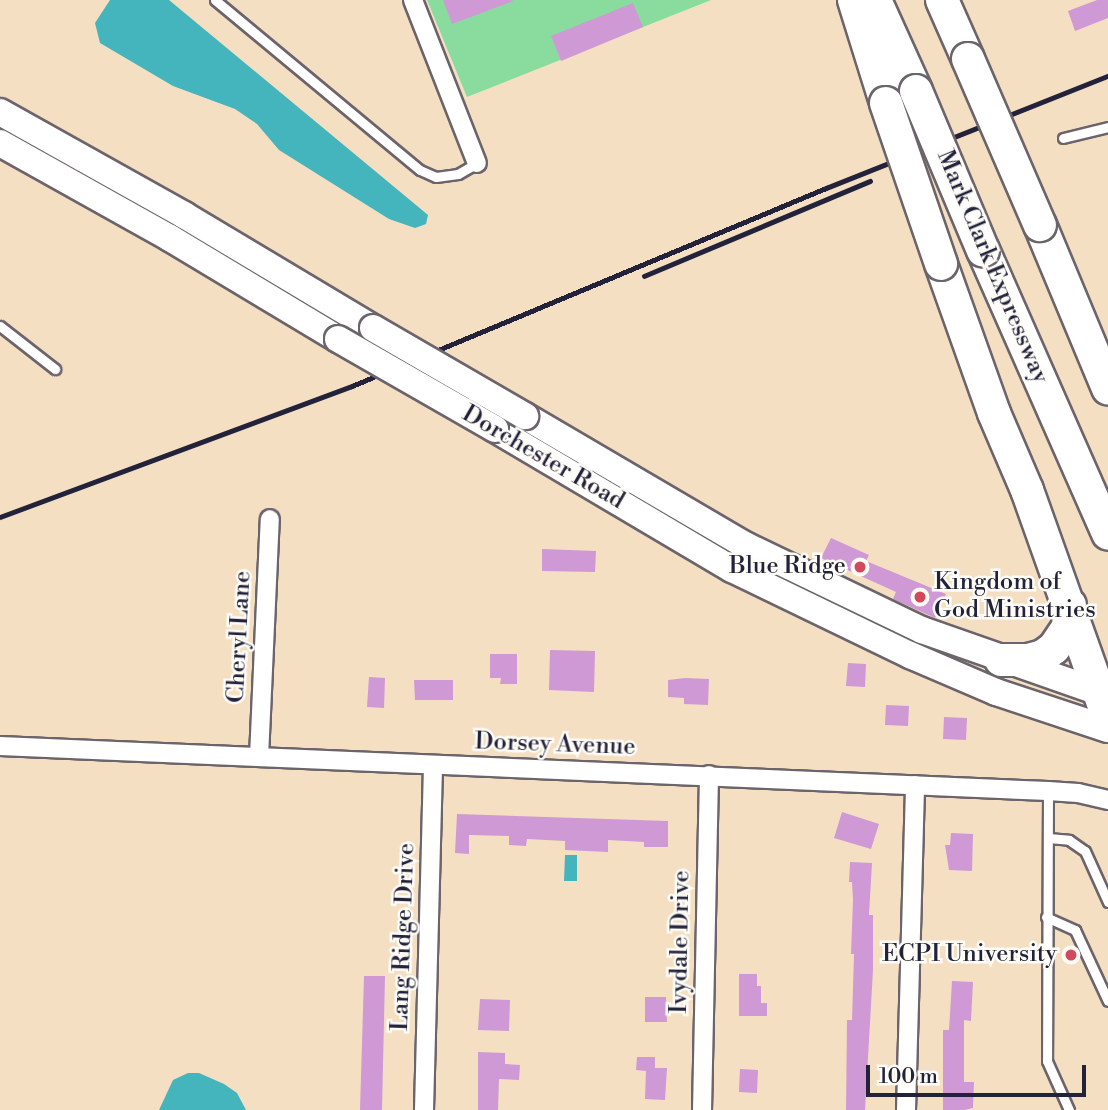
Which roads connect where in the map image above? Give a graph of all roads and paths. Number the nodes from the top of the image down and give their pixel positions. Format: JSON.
{"nodes":[{"id":1,"x":215,"y":0,"type":"edge"},
{"id":2,"x":413,"y":0,"type":"edge"},
{"id":3,"x":854,"y":0,"type":"edge"},
{"id":4,"x":875,"y":0,"type":"edge"},
{"id":5,"x":942,"y":0,"type":"edge"},
{"id":6,"x":0,"y":112,"type":"edge"},
{"id":7,"x":1108,"y":127,"type":"edge"},
{"id":8,"x":1063,"y":138,"type":"dead end"},
{"id":9,"x":0,"y":143,"type":"edge"},
{"id":10,"x":477,"y":163,"type":"joint"},
{"id":11,"x":1040,"y":225,"type":"junction"},
{"id":12,"x":0,"y":326,"type":"edge"},
{"id":13,"x":1108,"y":352,"type":"edge"},
{"id":14,"x":55,"y":369,"type":"dead end"},
{"id":15,"x":1108,"y":388,"type":"edge"},
{"id":16,"x":270,"y":519,"type":"dead end"},
{"id":17,"x":1108,"y":534,"type":"edge"},
{"id":18,"x":1070,"y":605,"type":"junction"},
{"id":19,"x":1001,"y":660,"type":"junction"},
{"id":20,"x":1105,"y":702,"type":"edge"},
{"id":21,"x":1108,"y":729,"type":"edge"},
{"id":22,"x":0,"y":746,"type":"edge"},
{"id":23,"x":259,"y":757,"type":"junction"},
{"id":24,"x":433,"y":765,"type":"junction"},
{"id":25,"x":709,"y":775,"type":"junction"},
{"id":26,"x":915,"y":785,"type":"junction"},
{"id":27,"x":1048,"y":791,"type":"junction"},
{"id":28,"x":1108,"y":800,"type":"edge"},
{"id":29,"x":1048,"y":838,"type":"junction"},
{"id":30,"x":1108,"y":902,"type":"edge"},
{"id":31,"x":1046,"y":917,"type":"junction"},
{"id":32,"x":1108,"y":1001,"type":"edge"},
{"id":33,"x":424,"y":1110,"type":"edge"},
{"id":34,"x":702,"y":1110,"type":"edge"},
{"id":35,"x":906,"y":1110,"type":"edge"},
{"id":36,"x":1069,"y":1110,"type":"edge"}],
"edges":[{"from":1,"to":10,"type":"lane"},
{"from":2,"to":10,"type":"street"},
{"from":3,"to":18,"type":"highway","bridge":true},
{"from":4,"to":17,"type":"highway","name":"Mark Clark Expressway","bridge":true},
{"from":5,"to":11,"type":"highway","bridge":true},
{"from":6,"to":19,"type":"main road","name":"Dorchester Road","bridge":true},
{"from":7,"to":8,"type":"lane"},
{"from":9,"to":21,"type":"main road","name":"Dorchester Road","bridge":true},
{"from":11,"to":13,"type":"highway"},
{"from":11,"to":15,"type":"highway"},
{"from":12,"to":14,"type":"lane"},
{"from":16,"to":23,"type":"street","name":"Cheryl Lane"},
{"from":18,"to":19,"type":"highway"},
{"from":18,"to":20,"type":"highway"},
{"from":19,"to":20,"type":"main road","name":"Dorchester Road"},
{"from":22,"to":23,"type":"street","name":"Dorsey Avenue"},
{"from":23,"to":24,"type":"street","name":"Dorsey Avenue"},
{"from":24,"to":25,"type":"street","name":"Dorsey Avenue"},
{"from":24,"to":33,"type":"street","name":"Lang Ridge Drive"},
{"from":25,"to":26,"type":"street","name":"Dorsey Avenue"},
{"from":25,"to":34,"type":"street","name":"Ivydale Drive"},
{"from":26,"to":27,"type":"street","name":"Dorsey Avenue"},
{"from":26,"to":35,"type":"street"},
{"from":27,"to":28,"type":"street","name":"Dorsey Avenue"},
{"from":27,"to":29,"type":"lane"},
{"from":29,"to":30,"type":"lane"},
{"from":29,"to":31,"type":"lane"},
{"from":31,"to":32,"type":"lane"},
{"from":31,"to":36,"type":"lane"}]}
